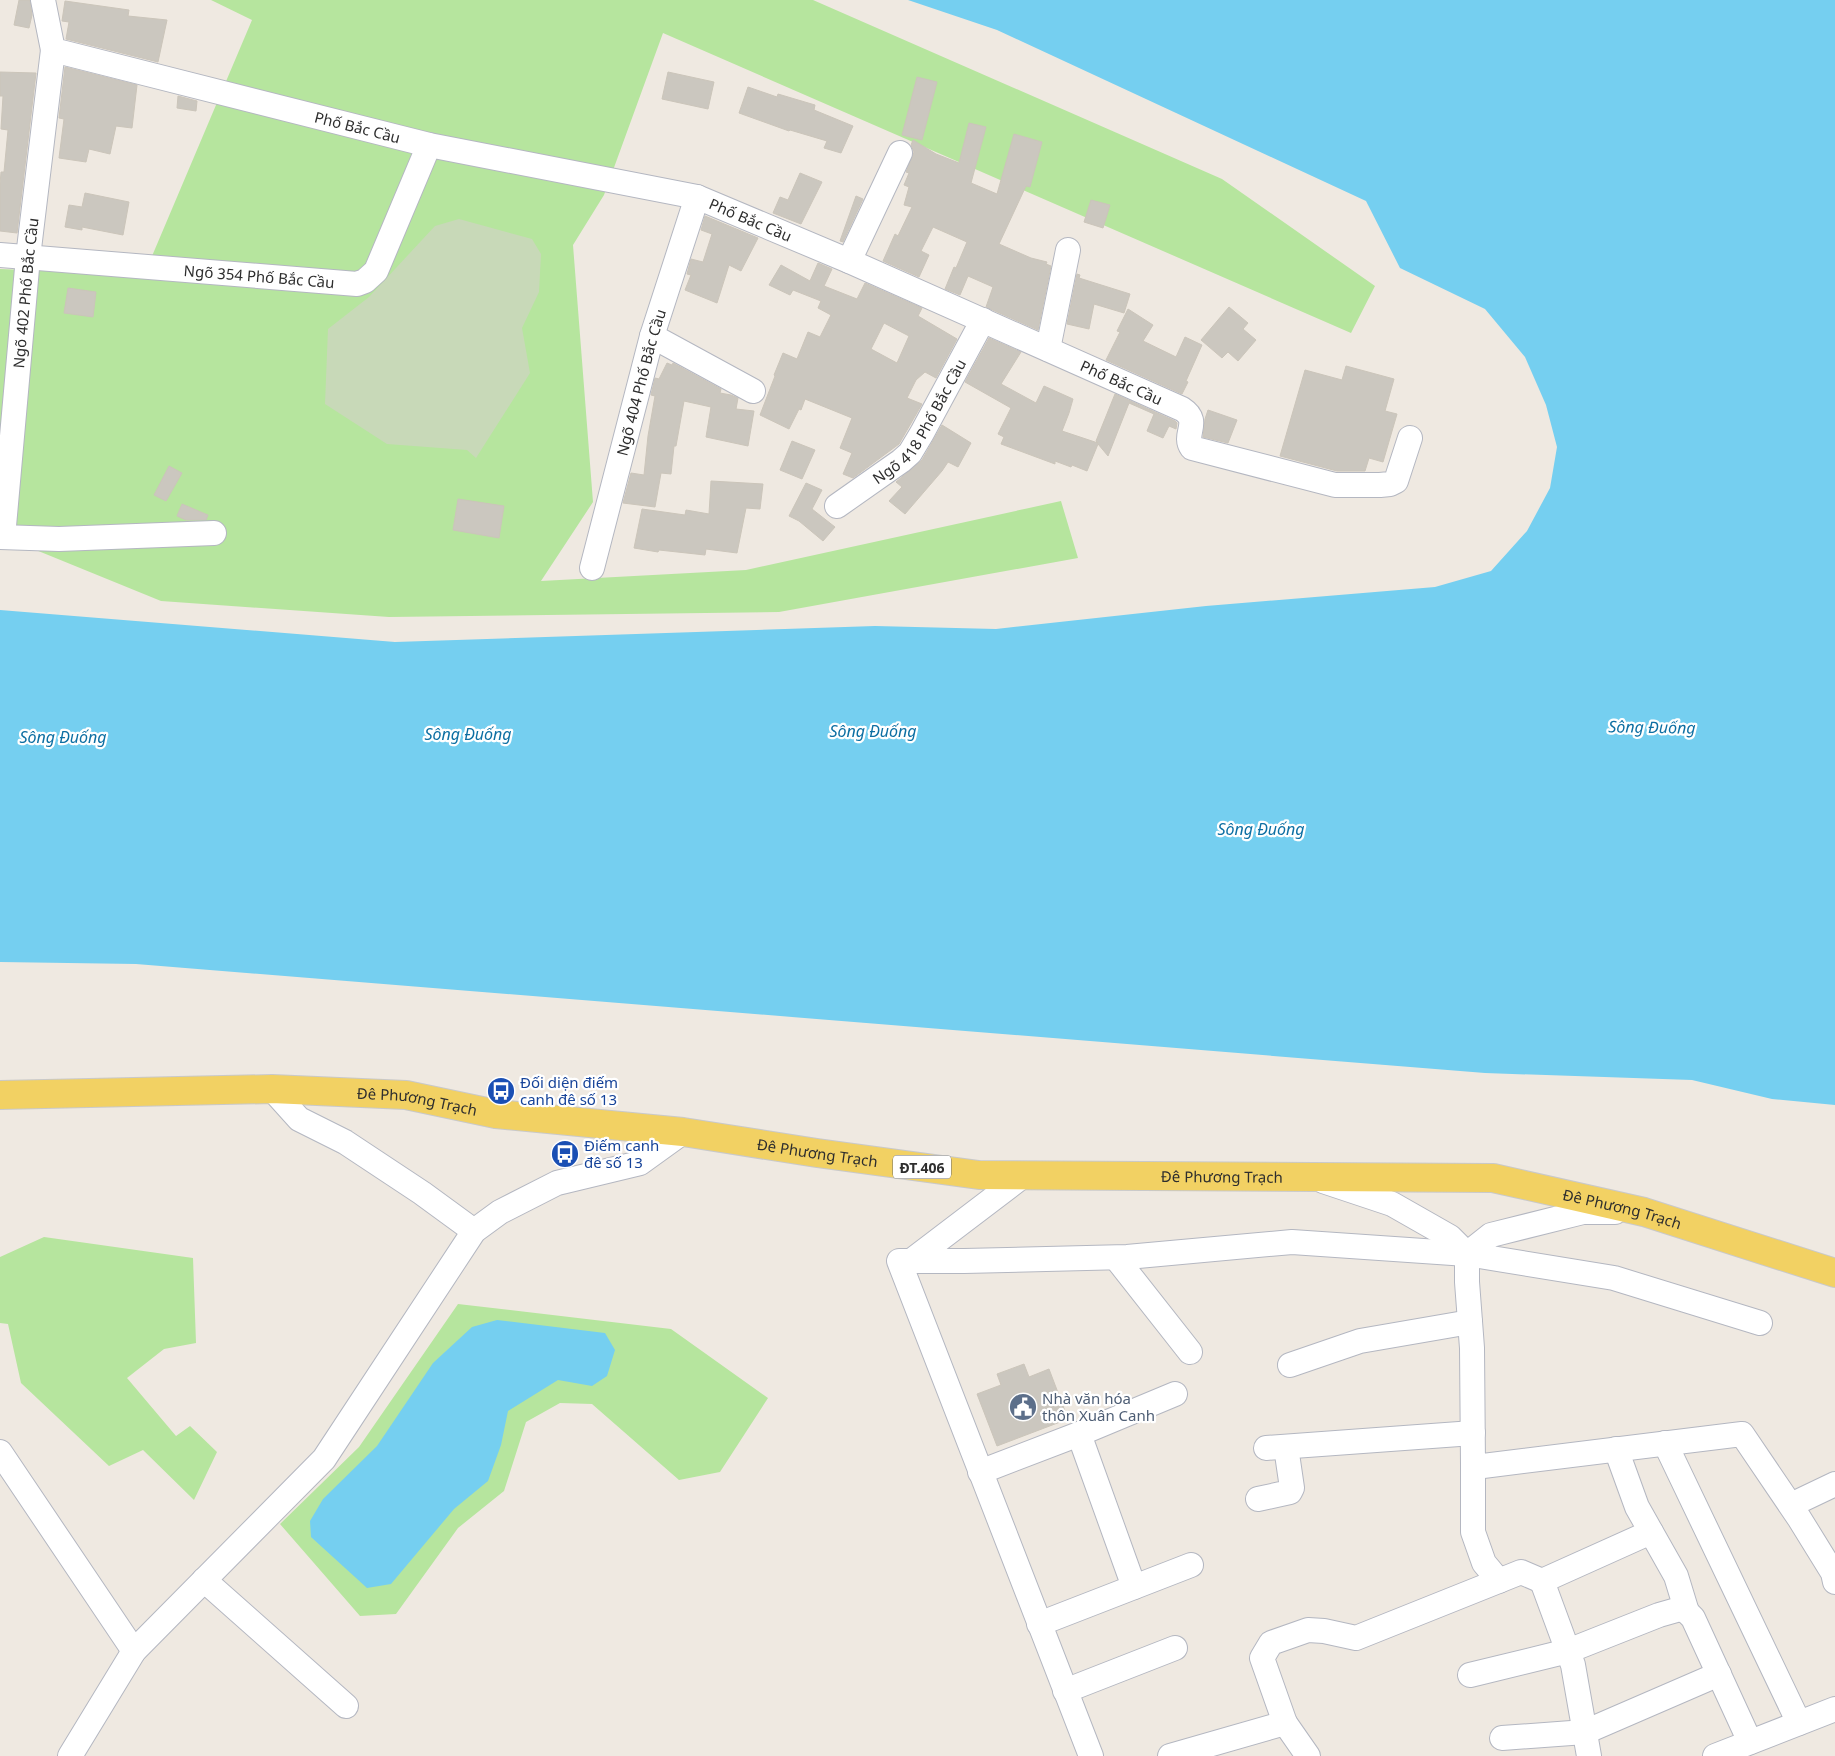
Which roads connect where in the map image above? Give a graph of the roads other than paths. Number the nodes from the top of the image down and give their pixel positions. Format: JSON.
{"nodes":[{"id":1,"x":42,"y":0,"type":"edge"},
{"id":2,"x":54,"y":50,"type":"junction"},
{"id":3,"x":429,"y":145,"type":"junction"},
{"id":4,"x":900,"y":153,"type":"dead end"},
{"id":5,"x":697,"y":197,"type":"junction"},
{"id":6,"x":1068,"y":250,"type":"dead end"},
{"id":7,"x":0,"y":255,"type":"edge"},
{"id":8,"x":28,"y":257,"type":"junction"},
{"id":9,"x":849,"y":261,"type":"junction"},
{"id":10,"x":983,"y":320,"type":"junction"},
{"id":11,"x":652,"y":336,"type":"junction"},
{"id":12,"x":1048,"y":349,"type":"junction"},
{"id":13,"x":753,"y":391,"type":"dead end"},
{"id":14,"x":1410,"y":438,"type":"dead end"},
{"id":15,"x":837,"y":506,"type":"dead end"},
{"id":16,"x":214,"y":533,"type":"dead end"},
{"id":17,"x":2,"y":537,"type":"edge"},
{"id":18,"x":592,"y":568,"type":"dead end"},
{"id":19,"x":272,"y":1089,"type":"junction"},
{"id":20,"x":0,"y":1095,"type":"edge"},
{"id":21,"x":683,"y":1132,"type":"junction"},
{"id":22,"x":1024,"y":1175,"type":"junction"},
{"id":23,"x":1312,"y":1177,"type":"junction"},
{"id":24,"x":1644,"y":1212,"type":"junction"},
{"id":25,"x":474,"y":1231,"type":"junction"},
{"id":26,"x":1468,"y":1254,"type":"junction"},
{"id":27,"x":1116,"y":1258,"type":"junction"},
{"id":28,"x":911,"y":1261,"type":"junction"},
{"id":29,"x":1835,"y":1273,"type":"edge"},
{"id":30,"x":1470,"y":1322,"type":"junction"},
{"id":31,"x":1760,"y":1322,"type":"dead end"},
{"id":32,"x":1190,"y":1352,"type":"dead end"},
{"id":33,"x":1290,"y":1365,"type":"dead end"},
{"id":34,"x":1175,"y":1394,"type":"dead end"},
{"id":35,"x":1472,"y":1433,"type":"junction"},
{"id":36,"x":1079,"y":1434,"type":"junction"},
{"id":37,"x":1665,"y":1443,"type":"junction"},
{"id":38,"x":1616,"y":1449,"type":"junction"},
{"id":39,"x":0,"y":1452,"type":"edge"},
{"id":40,"x":1473,"y":1465,"type":"junction"},
{"id":41,"x":980,"y":1472,"type":"junction"},
{"id":42,"x":8,"y":1480,"type":"edge"},
{"id":43,"x":1835,"y":1484,"type":"edge"},
{"id":44,"x":1258,"y":1499,"type":"dead end"},
{"id":45,"x":1790,"y":1505,"type":"junction"},
{"id":46,"x":1651,"y":1532,"type":"junction"},
{"id":47,"x":1191,"y":1565,"type":"dead end"},
{"id":48,"x":204,"y":1580,"type":"junction"},
{"id":49,"x":1498,"y":1581,"type":"junction"},
{"id":50,"x":1542,"y":1581,"type":"junction"},
{"id":51,"x":1835,"y":1582,"type":"edge"},
{"id":52,"x":1134,"y":1587,"type":"junction"},
{"id":53,"x":1687,"y":1612,"type":"junction"},
{"id":54,"x":1039,"y":1624,"type":"junction"},
{"id":55,"x":1175,"y":1648,"type":"dead end"},
{"id":56,"x":134,"y":1651,"type":"junction"},
{"id":57,"x":1568,"y":1652,"type":"junction"},
{"id":58,"x":1720,"y":1674,"type":"junction"},
{"id":59,"x":1470,"y":1675,"type":"dead end"},
{"id":60,"x":1065,"y":1691,"type":"junction"},
{"id":61,"x":346,"y":1706,"type":"dead end"},
{"id":62,"x":1835,"y":1709,"type":"edge"},
{"id":63,"x":1286,"y":1723,"type":"junction"},
{"id":64,"x":1798,"y":1723,"type":"junction"},
{"id":65,"x":1585,"y":1732,"type":"junction"},
{"id":66,"x":1502,"y":1738,"type":"dead end"},
{"id":67,"x":1750,"y":1742,"type":"junction"},
{"id":68,"x":70,"y":1756,"type":"edge"},
{"id":69,"x":1091,"y":1756,"type":"edge"},
{"id":70,"x":1170,"y":1756,"type":"edge"},
{"id":71,"x":1308,"y":1756,"type":"edge"},
{"id":72,"x":1589,"y":1756,"type":"edge"},
{"id":73,"x":1715,"y":1756,"type":"edge"}],
"edges":[{"from":1,"to":2,"type":"street"},
{"from":2,"to":3,"type":"street","name":"Phố Bắc Cầu"},
{"from":2,"to":8,"type":"street","name":"Ngõ 402 Phố Bắc Cầu"},
{"from":3,"to":5,"type":"street","name":"Phố Bắc Cầu"},
{"from":3,"to":8,"type":"street","name":"Ngõ 354 Phố Bắc Cầu"},
{"from":4,"to":9,"type":"street"},
{"from":5,"to":9,"type":"street","name":"Phố Bắc Cầu"},
{"from":5,"to":11,"type":"street","name":"Ngõ 404 Phố Bắc Cầu"},
{"from":6,"to":12,"type":"street"},
{"from":7,"to":8,"type":"street","name":"Ngõ 354 Phố Bắc Cầu"},
{"from":8,"to":17,"type":"street","name":"Ngõ 402 Phố Bắc Cầu"},
{"from":9,"to":10,"type":"street","name":"Phố Bắc Cầu"},
{"from":10,"to":12,"type":"street","name":"Phố Bắc Cầu"},
{"from":10,"to":15,"type":"street","name":"Ngõ 418 Phố Bắc Cầu"},
{"from":11,"to":13,"type":"street"},
{"from":11,"to":18,"type":"street","name":"Ngõ 404 Phố Bắc Cầu"},
{"from":12,"to":14,"type":"street","name":"Phố Bắc Cầu"},
{"from":16,"to":17,"type":"street"},
{"from":19,"to":20,"type":"main road","name":"Đê Phương Trạch","number":"ĐT.406"},
{"from":19,"to":21,"type":"main road","name":"Đê Phương Trạch","number":"ĐT.406"},
{"from":19,"to":25,"type":"street"},
{"from":21,"to":22,"type":"main road","name":"Đê Phương Trạch","number":"ĐT.406"},
{"from":21,"to":25,"type":"street"},
{"from":22,"to":23,"type":"main road","name":"Đê Phương Trạch","number":"ĐT.406"},
{"from":22,"to":28,"type":"street"},
{"from":23,"to":24,"type":"main road","name":"Đê Phương Trạch","number":"ĐT.406"},
{"from":23,"to":26,"type":"street"},
{"from":24,"to":26,"type":"street"},
{"from":24,"to":29,"type":"main road","name":"Đê Phương Trạch","number":"ĐT.406"},
{"from":25,"to":48,"type":"street"},
{"from":26,"to":27,"type":"street"},
{"from":26,"to":30,"type":"street"},
{"from":26,"to":31,"type":"street"},
{"from":27,"to":28,"type":"street"},
{"from":27,"to":32,"type":"street"},
{"from":28,"to":41,"type":"street"},
{"from":30,"to":33,"type":"street"},
{"from":30,"to":35,"type":"street"},
{"from":34,"to":36,"type":"street"},
{"from":35,"to":40,"type":"street"},
{"from":35,"to":44,"type":"street"},
{"from":36,"to":41,"type":"street"},
{"from":36,"to":52,"type":"street"},
{"from":37,"to":38,"type":"street"},
{"from":37,"to":45,"type":"street"},
{"from":37,"to":64,"type":"street"},
{"from":38,"to":40,"type":"street"},
{"from":38,"to":46,"type":"street"},
{"from":39,"to":42,"type":"street"},
{"from":40,"to":49,"type":"street"},
{"from":41,"to":54,"type":"street"},
{"from":42,"to":56,"type":"street"},
{"from":43,"to":45,"type":"street"},
{"from":45,"to":51,"type":"street"},
{"from":46,"to":50,"type":"street"},
{"from":46,"to":53,"type":"street"},
{"from":47,"to":52,"type":"street"},
{"from":48,"to":56,"type":"street"},
{"from":48,"to":61,"type":"street"},
{"from":49,"to":50,"type":"street"},
{"from":49,"to":63,"type":"street"},
{"from":50,"to":57,"type":"street"},
{"from":52,"to":54,"type":"street"},
{"from":53,"to":57,"type":"street"},
{"from":53,"to":58,"type":"street"},
{"from":54,"to":60,"type":"street"},
{"from":55,"to":60,"type":"street"},
{"from":56,"to":68,"type":"street"},
{"from":57,"to":59,"type":"street"},
{"from":57,"to":65,"type":"street"},
{"from":58,"to":65,"type":"street"},
{"from":58,"to":67,"type":"street"},
{"from":60,"to":69,"type":"street"},
{"from":62,"to":64,"type":"street"},
{"from":63,"to":70,"type":"street"},
{"from":63,"to":71,"type":"street"},
{"from":64,"to":67,"type":"street"},
{"from":65,"to":66,"type":"street"},
{"from":65,"to":72,"type":"street"},
{"from":67,"to":73,"type":"street"}]}
